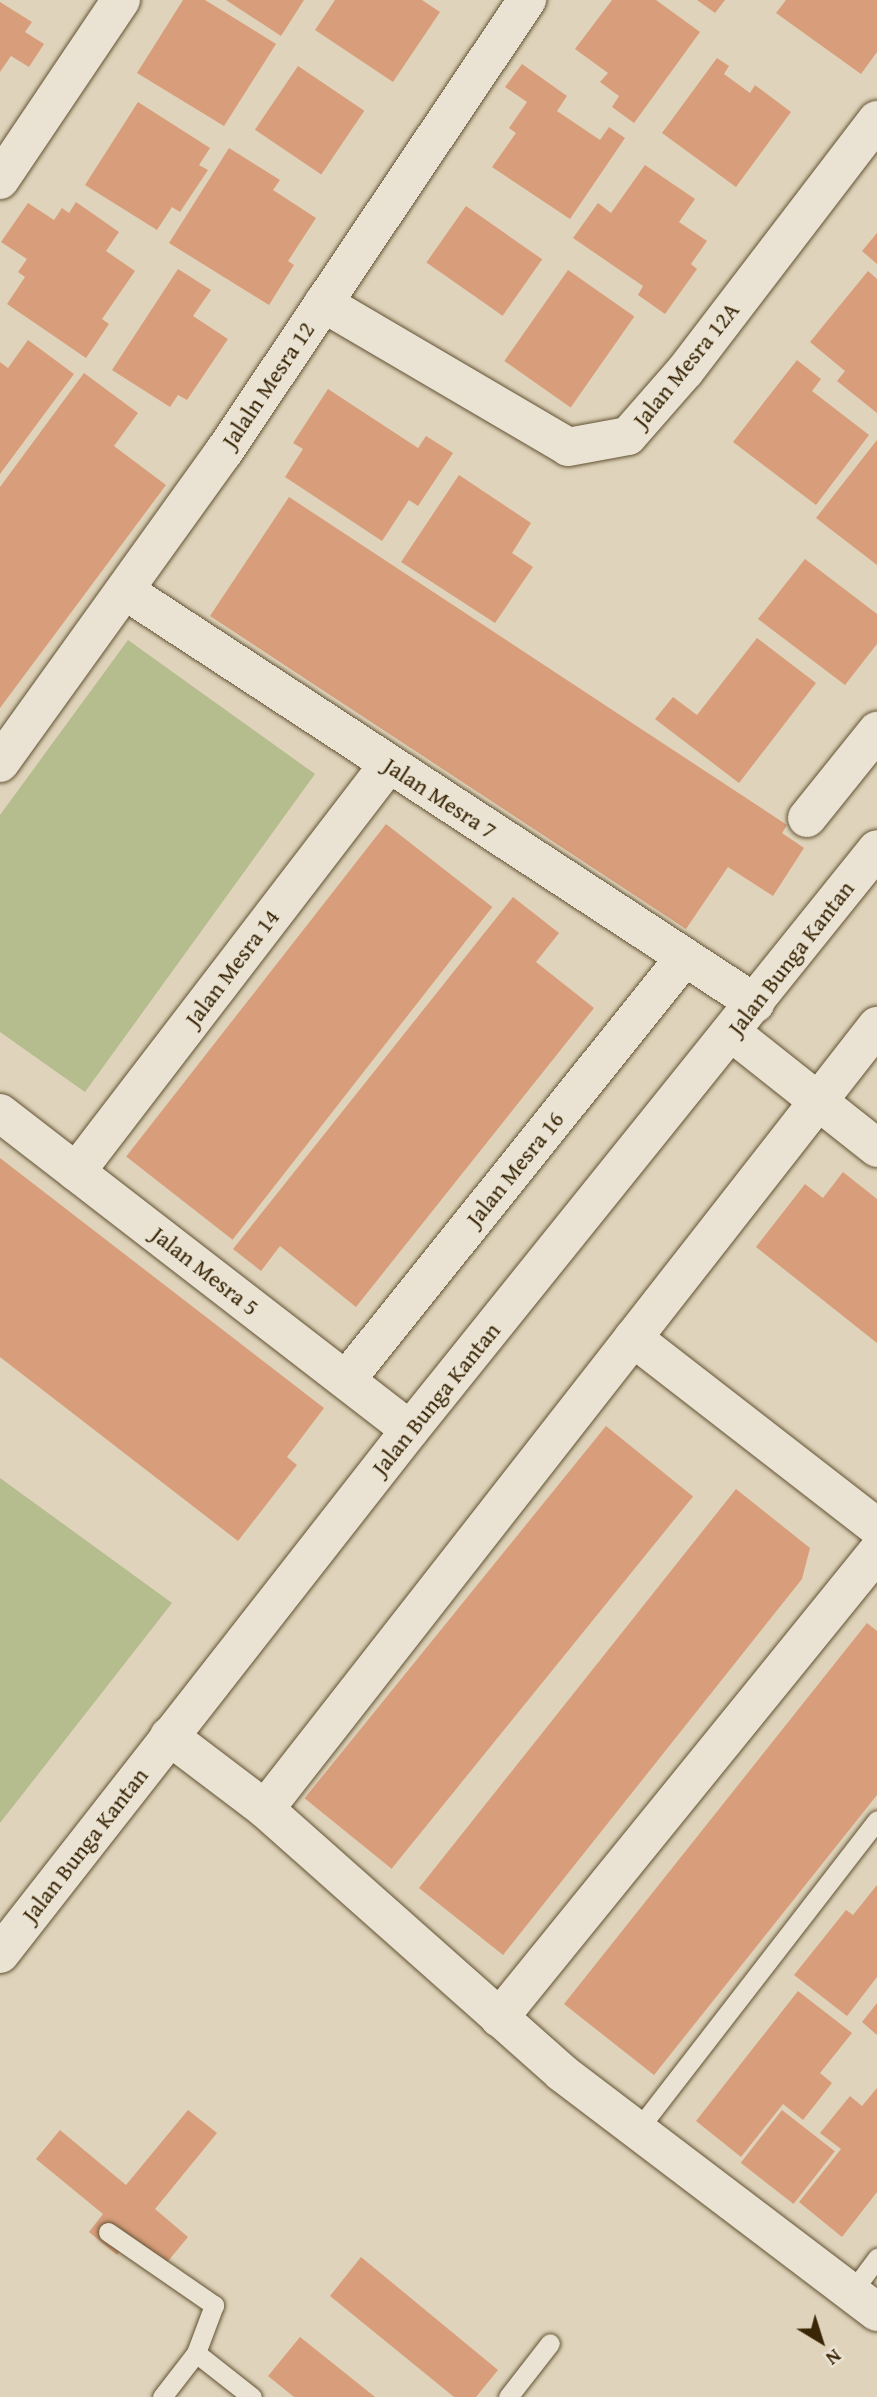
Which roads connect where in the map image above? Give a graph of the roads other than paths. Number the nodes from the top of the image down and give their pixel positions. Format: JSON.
{"nodes":[{"id":1,"x":527,"y":0,"type":"edge"},
{"id":2,"x":117,"y":1,"type":"edge"},
{"id":3,"x":877,"y":120,"type":"edge"},
{"id":4,"x":0,"y":180,"type":"edge"},
{"id":5,"x":323,"y":303,"type":"junction"},
{"id":6,"x":127,"y":592,"type":"junction"},
{"id":7,"x":877,"y":731,"type":"edge"},
{"id":8,"x":0,"y":763,"type":"edge"},
{"id":9,"x":388,"y":765,"type":"junction"},
{"id":10,"x":807,"y":818,"type":"dead end"},
{"id":11,"x":877,"y":849,"type":"edge"},
{"id":12,"x":685,"y":957,"type":"junction"},
{"id":13,"x":755,"y":1003,"type":"junction"},
{"id":14,"x":877,"y":1026,"type":"edge"},
{"id":15,"x":732,"y":1033,"type":"junction"},
{"id":16,"x":817,"y":1101,"type":"junction"},
{"id":17,"x":0,"y":1113,"type":"edge"},
{"id":18,"x":877,"y":1148,"type":"edge"},
{"id":19,"x":76,"y":1172,"type":"junction"},
{"id":20,"x":633,"y":1338,"type":"junction"},
{"id":21,"x":345,"y":1380,"type":"junction"},
{"id":22,"x":410,"y":1430,"type":"junction"},
{"id":23,"x":877,"y":1527,"type":"edge"},
{"id":24,"x":877,"y":1552,"type":"edge"},
{"id":25,"x":169,"y":1736,"type":"junction"},
{"id":26,"x":265,"y":1810,"type":"junction"},
{"id":27,"x":877,"y":1820,"type":"edge"},
{"id":28,"x":0,"y":1954,"type":"edge"},
{"id":29,"x":499,"y":2018,"type":"junction"},
{"id":30,"x":636,"y":2132,"type":"junction"},
{"id":31,"x":108,"y":2232,"type":"dead end"},
{"id":32,"x":877,"y":2258,"type":"edge"},
{"id":33,"x":864,"y":2303,"type":"edge"},
{"id":34,"x":550,"y":2343,"type":"dead end"},
{"id":35,"x":196,"y":2353,"type":"junction"},
{"id":36,"x":162,"y":2397,"type":"edge"},
{"id":37,"x":252,"y":2397,"type":"edge"},
{"id":38,"x":508,"y":2397,"type":"edge"}],
"edges":[{"from":1,"to":5,"type":"street","name":"Jalaln Mesra 12"},
{"from":2,"to":4,"type":"street"},
{"from":3,"to":5,"type":"street","name":"Jalan Mesra 12A"},
{"from":5,"to":6,"type":"street","name":"Jalaln Mesra 12"},
{"from":6,"to":8,"type":"street","name":"Jalaln Mesra 12"},
{"from":6,"to":9,"type":"street","name":"Jalan Mesra 7"},
{"from":7,"to":10,"type":"street"},
{"from":9,"to":12,"type":"street","name":"Jalan Mesra 7"},
{"from":9,"to":19,"type":"street","name":"Jalan Mesra 14"},
{"from":11,"to":13,"type":"street","name":"Jalan Bunga Kantan"},
{"from":12,"to":13,"type":"street","name":"Jalan Mesra 7"},
{"from":12,"to":21,"type":"street","name":"Jalan Mesra 16"},
{"from":13,"to":15,"type":"street","name":"Jalan Bunga Kantan"},
{"from":14,"to":16,"type":"street"},
{"from":15,"to":16,"type":"street"},
{"from":15,"to":22,"type":"street","name":"Jalan Bunga Kantan"},
{"from":16,"to":18,"type":"street"},
{"from":16,"to":20,"type":"street"},
{"from":17,"to":19,"type":"street","name":"Jalan Mesra 5"},
{"from":19,"to":21,"type":"street","name":"Jalan Mesra 5"},
{"from":20,"to":23,"type":"street"},
{"from":20,"to":26,"type":"street"},
{"from":21,"to":22,"type":"street","name":"Jalan Mesra 5"},
{"from":22,"to":25,"type":"street","name":"Jalan Bunga Kantan"},
{"from":24,"to":29,"type":"street"},
{"from":25,"to":26,"type":"street"},
{"from":25,"to":28,"type":"street","name":"Jalan Bunga Kantan"},
{"from":26,"to":29,"type":"street"},
{"from":27,"to":30,"type":"lane"},
{"from":29,"to":30,"type":"street"},
{"from":30,"to":33,"type":"street"},
{"from":31,"to":35,"type":"lane"},
{"from":32,"to":33,"type":"lane"},
{"from":34,"to":38,"type":"lane"},
{"from":35,"to":36,"type":"lane"},
{"from":35,"to":37,"type":"lane"}]}
